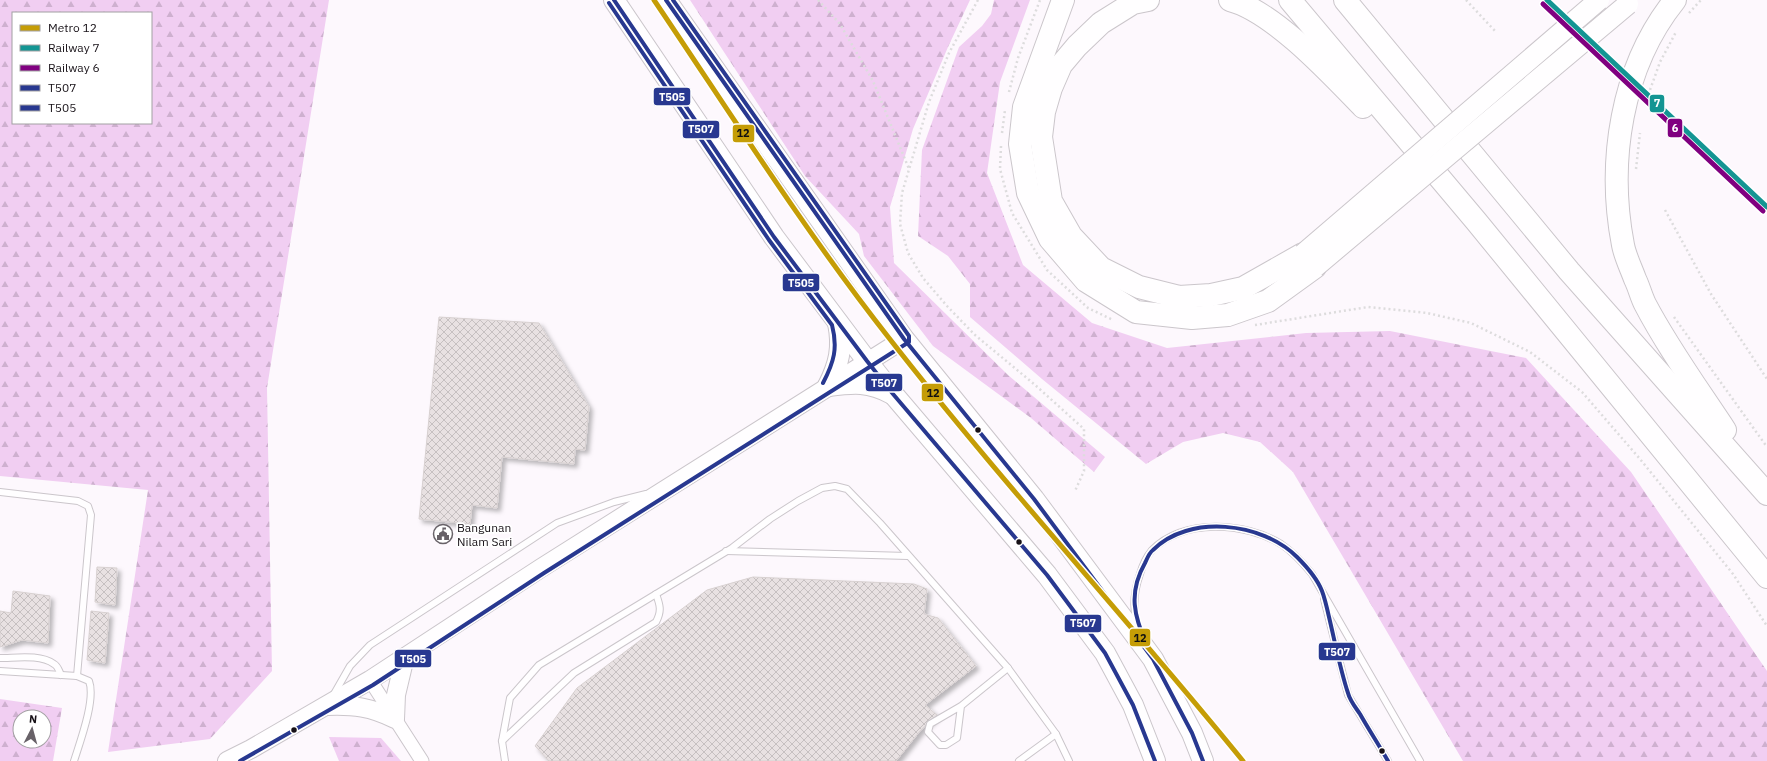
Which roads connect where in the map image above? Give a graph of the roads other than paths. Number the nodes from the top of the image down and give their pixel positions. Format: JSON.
{"nodes":[{"id":1,"x":614,"y":0,"type":"edge"},
{"id":2,"x":666,"y":0,"type":"edge"},
{"id":3,"x":1062,"y":0,"type":"edge"},
{"id":4,"x":1148,"y":0,"type":"edge"},
{"id":5,"x":1230,"y":0,"type":"edge"},
{"id":6,"x":1290,"y":0,"type":"edge"},
{"id":7,"x":1345,"y":0,"type":"edge"},
{"id":8,"x":1599,"y":0,"type":"edge"},
{"id":9,"x":1630,"y":2,"type":"edge"},
{"id":10,"x":1675,"y":15,"type":"edge"},
{"id":11,"x":1476,"y":221,"type":"junction"},
{"id":12,"x":1309,"y":261,"type":"junction"},
{"id":13,"x":838,"y":322,"type":"junction"},
{"id":14,"x":904,"y":338,"type":"junction"},
{"id":15,"x":866,"y":361,"type":"junction"},
{"id":16,"x":828,"y":386,"type":"junction"},
{"id":17,"x":893,"y":394,"type":"junction"},
{"id":18,"x":667,"y":488,"type":"junction"},
{"id":19,"x":0,"y":492,"type":"edge"},
{"id":20,"x":1767,"y":493,"type":"edge"},
{"id":21,"x":726,"y":551,"type":"junction"},
{"id":22,"x":908,"y":556,"type":"junction"},
{"id":23,"x":1767,"y":577,"type":"edge"},
{"id":24,"x":1322,"y":590,"type":"junction"},
{"id":25,"x":656,"y":594,"type":"junction"},
{"id":26,"x":405,"y":657,"type":"junction"},
{"id":27,"x":0,"y":658,"type":"edge"},
{"id":28,"x":1153,"y":659,"type":"junction"},
{"id":29,"x":1008,"y":668,"type":"junction"},
{"id":30,"x":0,"y":671,"type":"edge"},
{"id":31,"x":61,"y":675,"type":"junction"},
{"id":32,"x":76,"y":676,"type":"junction"},
{"id":33,"x":370,"y":680,"type":"junction"},
{"id":34,"x":327,"y":706,"type":"junction"},
{"id":35,"x":960,"y":706,"type":"junction"},
{"id":36,"x":395,"y":719,"type":"junction"},
{"id":37,"x":1056,"y":734,"type":"junction"},
{"id":38,"x":502,"y":741,"type":"junction"},
{"id":39,"x":74,"y":761,"type":"edge"},
{"id":40,"x":226,"y":761,"type":"edge"},
{"id":41,"x":422,"y":761,"type":"edge"},
{"id":42,"x":505,"y":761,"type":"edge"},
{"id":43,"x":1019,"y":761,"type":"edge"},
{"id":44,"x":1069,"y":761,"type":"edge"},
{"id":45,"x":1155,"y":761,"type":"edge"},
{"id":46,"x":1202,"y":761,"type":"edge"},
{"id":47,"x":1388,"y":761,"type":"edge"},
{"id":48,"x":1420,"y":761,"type":"edge"}],
"edges":[{"from":1,"to":13,"type":"main road"},
{"from":2,"to":14,"type":"main road"},
{"from":3,"to":12,"type":"highway"},
{"from":4,"to":12,"type":"highway"},
{"from":5,"to":11,"type":"highway"},
{"from":6,"to":11,"type":"highway"},
{"from":7,"to":20,"type":"highway"},
{"from":8,"to":12,"type":"main road","bridge":true},
{"from":9,"to":12,"type":"main road","bridge":true},
{"from":10,"to":20,"type":"highway"},
{"from":11,"to":23,"type":"highway"},
{"from":13,"to":15,"type":"main road"},
{"from":13,"to":16,"type":"main road"},
{"from":14,"to":15,"type":"main road"},
{"from":14,"to":28,"type":"main road"},
{"from":15,"to":16,"type":"main road"},
{"from":15,"to":17,"type":"main road"},
{"from":16,"to":17,"type":"main road"},
{"from":16,"to":18,"type":"main road"},
{"from":17,"to":45,"type":"main road"},
{"from":18,"to":26,"type":"main road"},
{"from":18,"to":34,"type":"lane"},
{"from":19,"to":32,"type":"lane"},
{"from":21,"to":22,"type":"lane"},
{"from":21,"to":22,"type":"lane"},
{"from":21,"to":25,"type":"lane"},
{"from":22,"to":29,"type":"lane"},
{"from":24,"to":28,"type":"lane"},
{"from":24,"to":47,"type":"lane"},
{"from":24,"to":48,"type":"lane"},
{"from":25,"to":38,"type":"lane"},
{"from":25,"to":38,"type":"lane"},
{"from":26,"to":33,"type":"main road"},
{"from":26,"to":36,"type":"main road"},
{"from":27,"to":31,"type":"lane"},
{"from":28,"to":46,"type":"main road"},
{"from":29,"to":35,"type":"lane"},
{"from":29,"to":37,"type":"lane"},
{"from":30,"to":31,"type":"lane"},
{"from":31,"to":32,"type":"lane"},
{"from":32,"to":39,"type":"lane"},
{"from":33,"to":34,"type":"main road"},
{"from":33,"to":36,"type":"street"},
{"from":34,"to":36,"type":"main road"},
{"from":34,"to":40,"type":"main road"},
{"from":35,"to":35,"type":"lane"},
{"from":36,"to":41,"type":"street"},
{"from":37,"to":43,"type":"lane"},
{"from":37,"to":44,"type":"lane"},
{"from":38,"to":42,"type":"lane"}]}
